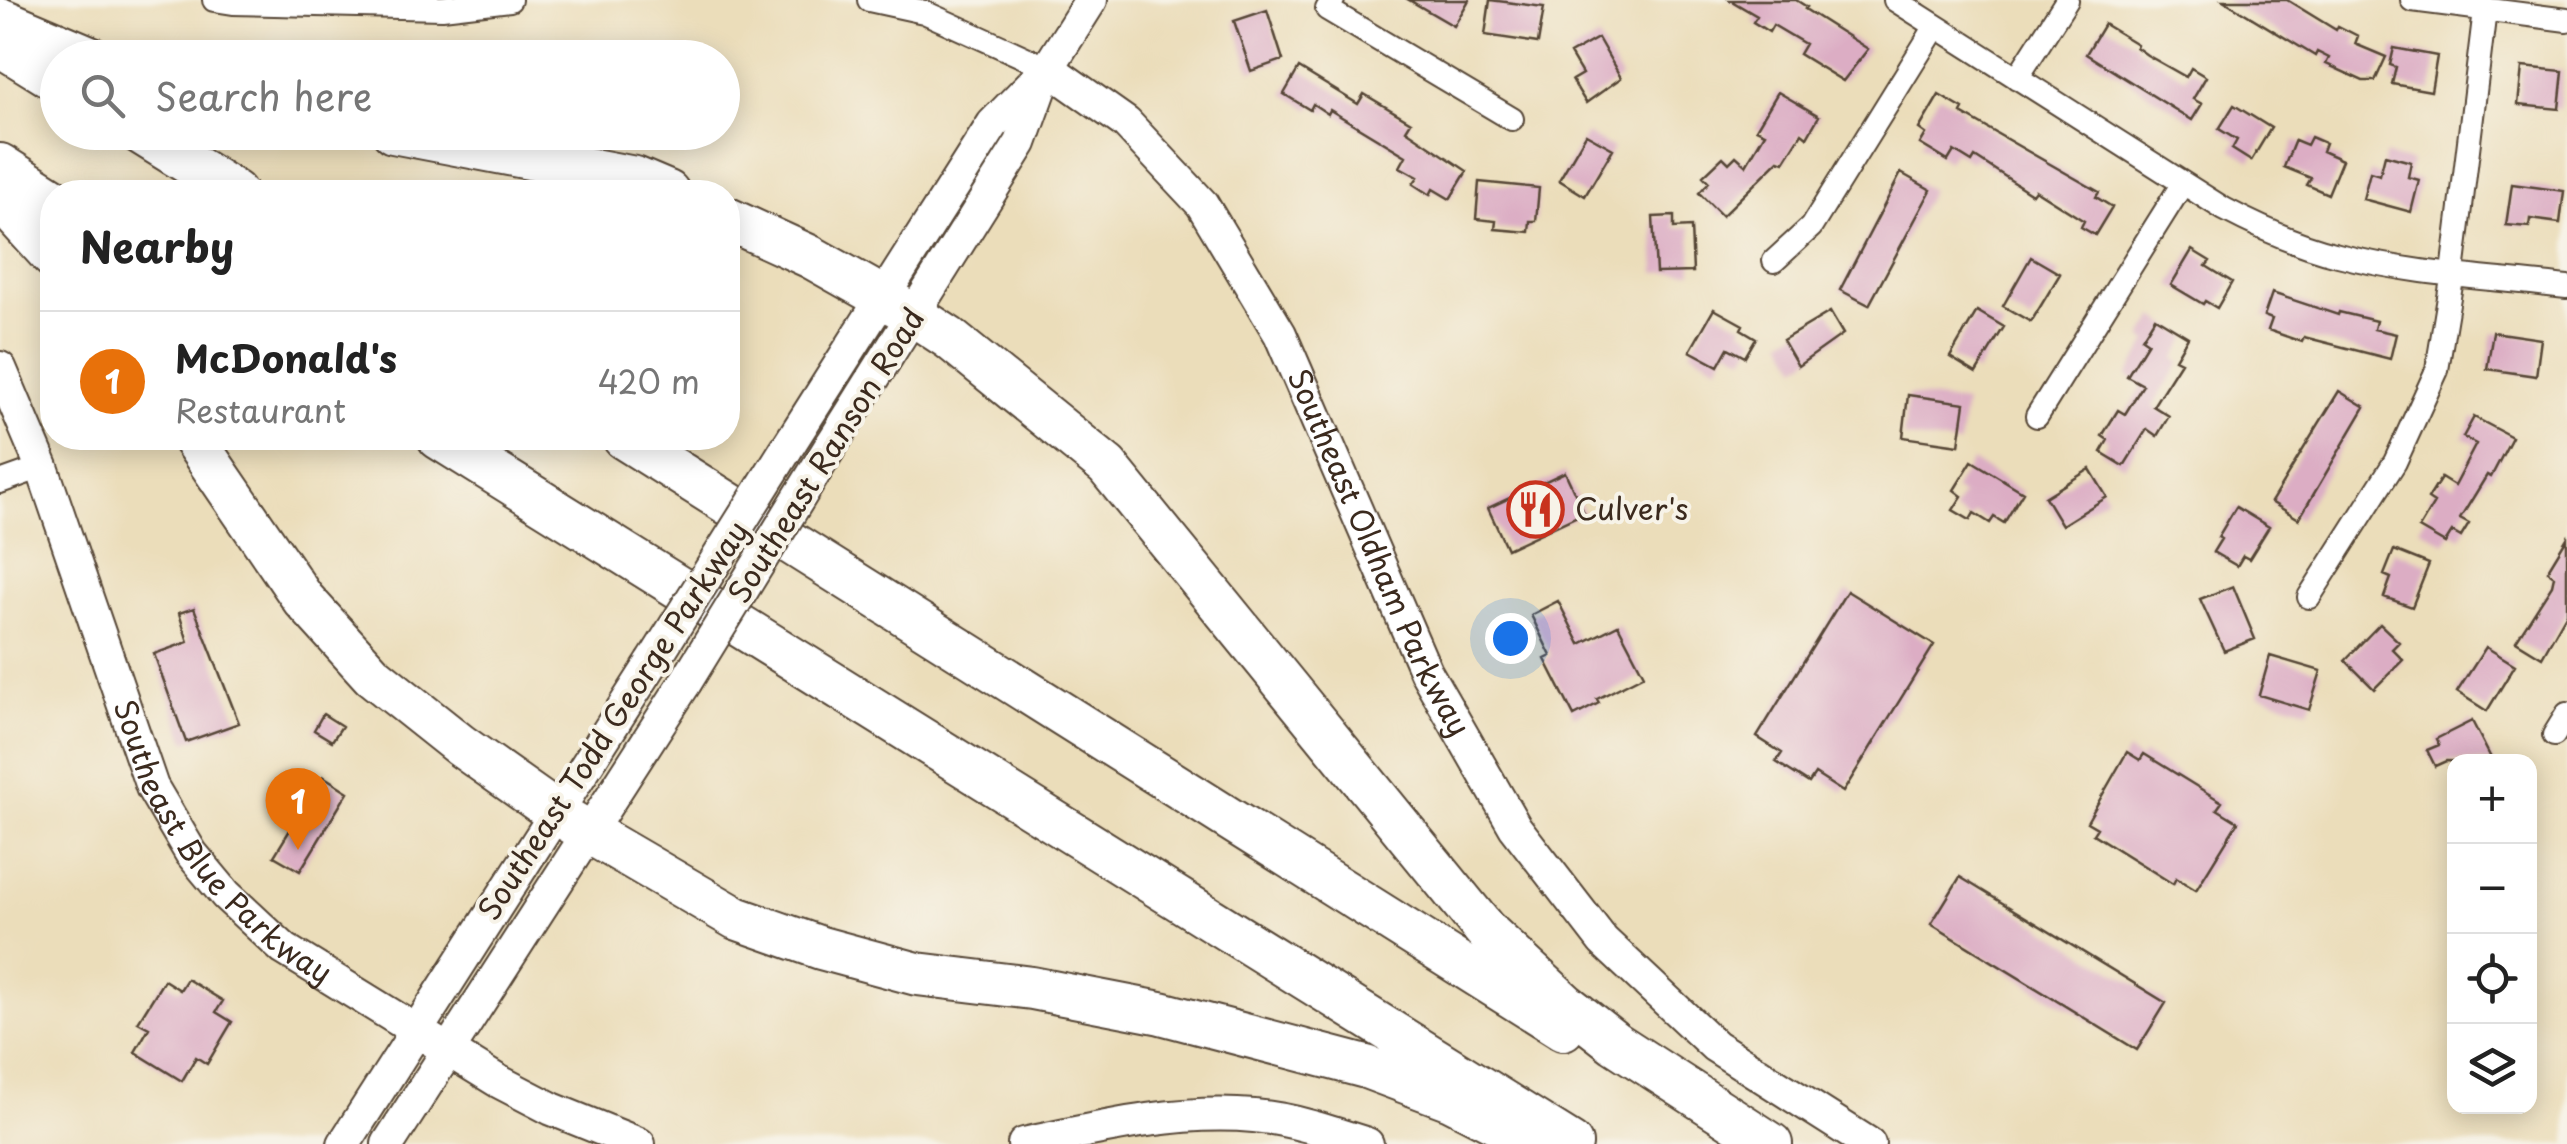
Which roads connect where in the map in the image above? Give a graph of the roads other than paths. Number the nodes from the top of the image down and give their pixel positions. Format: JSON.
{"nodes":[{"id":1,"x":214,"y":0,"type":"edge"},
{"id":2,"x":510,"y":0,"type":"edge"},
{"id":3,"x":869,"y":0,"type":"edge"},
{"id":4,"x":1090,"y":0,"type":"edge"},
{"id":5,"x":1333,"y":0,"type":"edge"},
{"id":6,"x":1895,"y":0,"type":"edge"},
{"id":7,"x":2067,"y":0,"type":"edge"},
{"id":8,"x":2412,"y":0,"type":"edge"},
{"id":9,"x":2485,"y":10,"type":"junction"},
{"id":10,"x":0,"y":19,"type":"edge"},
{"id":11,"x":2567,"y":20,"type":"edge"},
{"id":12,"x":1936,"y":26,"type":"junction"},
{"id":13,"x":50,"y":40,"type":"edge"},
{"id":14,"x":0,"y":45,"type":"edge"},
{"id":15,"x":1048,"y":68,"type":"junction"},
{"id":16,"x":40,"y":70,"type":"edge"},
{"id":17,"x":2017,"y":78,"type":"junction"},
{"id":18,"x":1512,"y":119,"type":"dead end"},
{"id":19,"x":168,"y":150,"type":"edge"},
{"id":20,"x":487,"y":150,"type":"edge"},
{"id":21,"x":0,"y":165,"type":"edge"},
{"id":22,"x":216,"y":180,"type":"edge"},
{"id":23,"x":639,"y":180,"type":"edge"},
{"id":24,"x":2183,"y":183,"type":"junction"},
{"id":25,"x":40,"y":190,"type":"edge"},
{"id":26,"x":0,"y":199,"type":"edge"},
{"id":27,"x":740,"y":224,"type":"edge"},
{"id":28,"x":40,"y":243,"type":"edge"},
{"id":29,"x":1774,"y":261,"type":"dead end"},
{"id":30,"x":2453,"y":273,"type":"junction"},
{"id":31,"x":2567,"y":288,"type":"edge"},
{"id":32,"x":898,"y":306,"type":"junction"},
{"id":33,"x":0,"y":368,"type":"edge"},
{"id":34,"x":2037,"y":416,"type":"dead end"},
{"id":35,"x":201,"y":450,"type":"edge"},
{"id":36,"x":458,"y":450,"type":"edge"},
{"id":37,"x":643,"y":450,"type":"edge"},
{"id":38,"x":42,"y":467,"type":"junction"},
{"id":39,"x":0,"y":482,"type":"edge"},
{"id":40,"x":2309,"y":597,"type":"dead end"},
{"id":41,"x":2567,"y":714,"type":"edge"},
{"id":42,"x":2554,"y":735,"type":"dead end"},
{"id":43,"x":572,"y":824,"type":"junction"},
{"id":44,"x":415,"y":1030,"type":"junction"},
{"id":45,"x":448,"y":1050,"type":"junction"},
{"id":46,"x":344,"y":1144,"type":"edge"},
{"id":47,"x":388,"y":1144,"type":"edge"},
{"id":48,"x":639,"y":1144,"type":"edge"},
{"id":49,"x":1024,"y":1144,"type":"edge"},
{"id":50,"x":1367,"y":1144,"type":"edge"},
{"id":51,"x":1540,"y":1144,"type":"edge"},
{"id":52,"x":1570,"y":1144,"type":"edge"},
{"id":53,"x":1746,"y":1144,"type":"edge"},
{"id":54,"x":1771,"y":1144,"type":"edge"},
{"id":55,"x":1869,"y":1144,"type":"edge"}],
"edges":[{"from":1,"to":2,"type":"street"},
{"from":3,"to":15,"type":"street","name":"Southeast Oldham Parkway"},
{"from":4,"to":15,"type":"street","name":"Southeast Ranson Road"},
{"from":5,"to":18,"type":"street"},
{"from":6,"to":12,"type":"street"},
{"from":7,"to":17,"type":"street"},
{"from":8,"to":9,"type":"street"},
{"from":9,"to":11,"type":"street"},
{"from":9,"to":30,"type":"street"},
{"from":10,"to":13,"type":"highway"},
{"from":12,"to":17,"type":"street"},
{"from":12,"to":29,"type":"street"},
{"from":14,"to":16,"type":"highway"},
{"from":15,"to":32,"type":"street","name":"Southeast Ranson Road"},
{"from":15,"to":55,"type":"street","name":"Southeast Oldham Parkway"},
{"from":17,"to":24,"type":"street"},
{"from":19,"to":22,"type":"highway"},
{"from":20,"to":23,"type":"highway"},
{"from":21,"to":25,"type":"highway"},
{"from":24,"to":30,"type":"street"},
{"from":24,"to":34,"type":"street"},
{"from":26,"to":28,"type":"highway"},
{"from":27,"to":32,"type":"highway"},
{"from":30,"to":31,"type":"street"},
{"from":30,"to":40,"type":"street"},
{"from":32,"to":43,"type":"street","name":"Southeast Todd George Parkway","bridge":true},
{"from":32,"to":43,"type":"street","name":"Southeast Ranson Road","bridge":true},
{"from":32,"to":54,"type":"highway"},
{"from":33,"to":38,"type":"street","name":"Southeast Blue Parkway"},
{"from":35,"to":43,"type":"highway"},
{"from":36,"to":52,"type":"highway"},
{"from":37,"to":53,"type":"highway"},
{"from":38,"to":39,"type":"street"},
{"from":38,"to":44,"type":"street","name":"Southeast Blue Parkway"},
{"from":41,"to":42,"type":"street"},
{"from":43,"to":44,"type":"street","name":"Southeast Todd George Parkway"},
{"from":43,"to":45,"type":"street","name":"Southeast Todd George Parkway"},
{"from":43,"to":51,"type":"highway"},
{"from":44,"to":45,"type":"street","name":"Southeast Blue Parkway"},
{"from":44,"to":46,"type":"street","name":"Southeast Todd George Parkway"},
{"from":45,"to":47,"type":"street","name":"Southeast Todd George Parkway"},
{"from":45,"to":48,"type":"street","name":"Southeast Blue Parkway"},
{"from":49,"to":50,"type":"street"}]}
